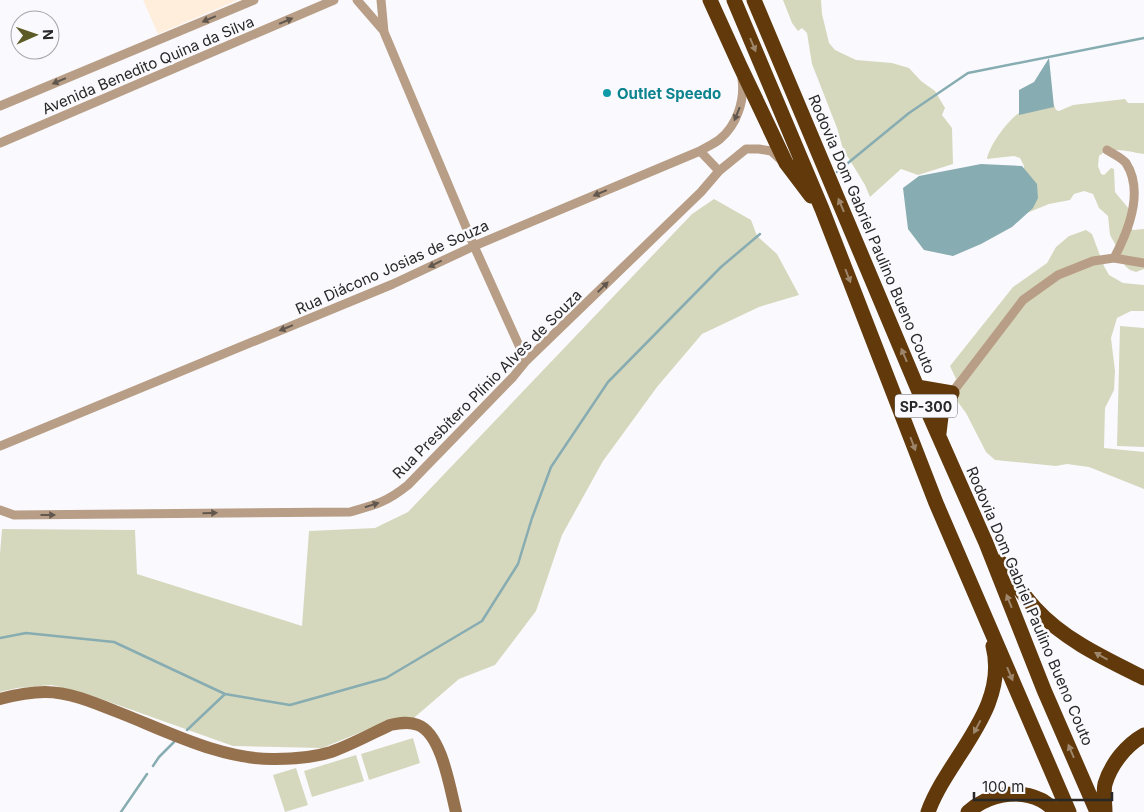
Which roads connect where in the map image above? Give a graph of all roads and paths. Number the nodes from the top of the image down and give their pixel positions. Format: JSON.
{"nodes":[{"id":1,"x":254,"y":0,"type":"edge"},
{"id":2,"x":334,"y":0,"type":"edge"},
{"id":3,"x":357,"y":0,"type":"edge"},
{"id":4,"x":381,"y":0,"type":"edge"},
{"id":5,"x":710,"y":0,"type":"edge"},
{"id":6,"x":734,"y":0,"type":"edge"},
{"id":7,"x":754,"y":0,"type":"edge"},
{"id":8,"x":384,"y":32,"type":"junction"},
{"id":9,"x":740,"y":66,"type":"junction"},
{"id":10,"x":0,"y":106,"type":"edge"},
{"id":11,"x":0,"y":143,"type":"edge"},
{"id":12,"x":1107,"y":150,"type":"dead end"},
{"id":13,"x":700,"y":151,"type":"junction"},
{"id":14,"x":786,"y":163,"type":"junction"},
{"id":15,"x":719,"y":171,"type":"junction"},
{"id":16,"x":822,"y":209,"type":"junction"},
{"id":17,"x":474,"y":246,"type":"junction"},
{"id":18,"x":1114,"y":258,"type":"junction"},
{"id":19,"x":1144,"y":263,"type":"edge"},
{"id":20,"x":526,"y":361,"type":"junction"},
{"id":21,"x":917,"y":387,"type":"junction"},
{"id":22,"x":952,"y":393,"type":"junction"},
{"id":23,"x":939,"y":435,"type":"junction"},
{"id":24,"x":0,"y":446,"type":"edge"},
{"id":25,"x":0,"y":510,"type":"edge"},
{"id":26,"x":986,"y":543,"type":"junction"},
{"id":27,"x":984,"y":613,"type":"junction"},
{"id":28,"x":1144,"y":678,"type":"edge"},
{"id":29,"x":0,"y":699,"type":"edge"},
{"id":30,"x":1144,"y":736,"type":"edge"},
{"id":31,"x":456,"y":812,"type":"edge"},
{"id":32,"x":928,"y":812,"type":"edge"},
{"id":33,"x":968,"y":812,"type":"edge"},
{"id":34,"x":1057,"y":812,"type":"edge"},
{"id":35,"x":1069,"y":812,"type":"edge"},
{"id":36,"x":1097,"y":812,"type":"edge"},
{"id":37,"x":1105,"y":812,"type":"edge"}],
"edges":[{"from":1,"to":10,"type":"street","name":"Avenida Benedito Quina da Silva","one_way":true},
{"from":11,"to":2,"type":"street","name":"Avenida Benedito Quina da Silva","one_way":true},
{"from":3,"to":8,"type":"street"},
{"from":4,"to":8,"type":"street"},
{"from":5,"to":9,"type":"highway"},
{"from":6,"to":16,"type":"highway","number":"SP-300","one_way":true},
{"from":21,"to":7,"type":"highway","name":"Rodovia Dom Gabriel Paulino Bueno Couto","number":"SP-300","one_way":true},
{"from":8,"to":17,"type":"street"},
{"from":9,"to":13,"type":"street","name":"Rua Diácono Josias de Souza","one_way":true},
{"from":9,"to":14,"type":"highway"},
{"from":12,"to":18,"type":"street"},
{"from":13,"to":15,"type":"street"},
{"from":13,"to":17,"type":"street","name":"Rua Diácono Josias de Souza","one_way":true},
{"from":14,"to":15,"type":"street","name":"Rua Presbítero Plínio Alves de Souza"},
{"from":14,"to":16,"type":"highway"},
{"from":20,"to":15,"type":"street","name":"Rua Presbítero Plínio Alves de Souza","one_way":true},
{"from":16,"to":27,"type":"highway","number":"SP-300","one_way":true},
{"from":17,"to":20,"type":"street"},
{"from":17,"to":24,"type":"street","name":"Rua Diácono Josias de Souza","one_way":true},
{"from":18,"to":19,"type":"street"},
{"from":18,"to":22,"type":"street"},
{"from":25,"to":20,"type":"street","name":"Rua Presbítero Plínio Alves de Souza","one_way":true},
{"from":21,"to":22,"type":"highway"},
{"from":21,"to":23,"type":"highway","name":"Rodovia Dom Gabriel Paulino Bueno Couto","number":"SP-300"},
{"from":22,"to":23,"type":"highway"},
{"from":23,"to":26,"type":"highway","name":"Rodovia Dom Gabriel Paulino Bueno Couto","number":"SP-300"},
{"from":28,"to":26,"type":"highway","one_way":true},
{"from":36,"to":26,"type":"highway","name":"Rodovia Dom Gabriel Paulino Bueno Couto","number":"SP-300","one_way":true},
{"from":27,"to":32,"type":"highway","one_way":true},
{"from":27,"to":35,"type":"highway","number":"SP-300","one_way":true},
{"from":29,"to":31,"type":"street"},
{"from":30,"to":37,"type":"highway"},
{"from":33,"to":34,"type":"highway"}]}
